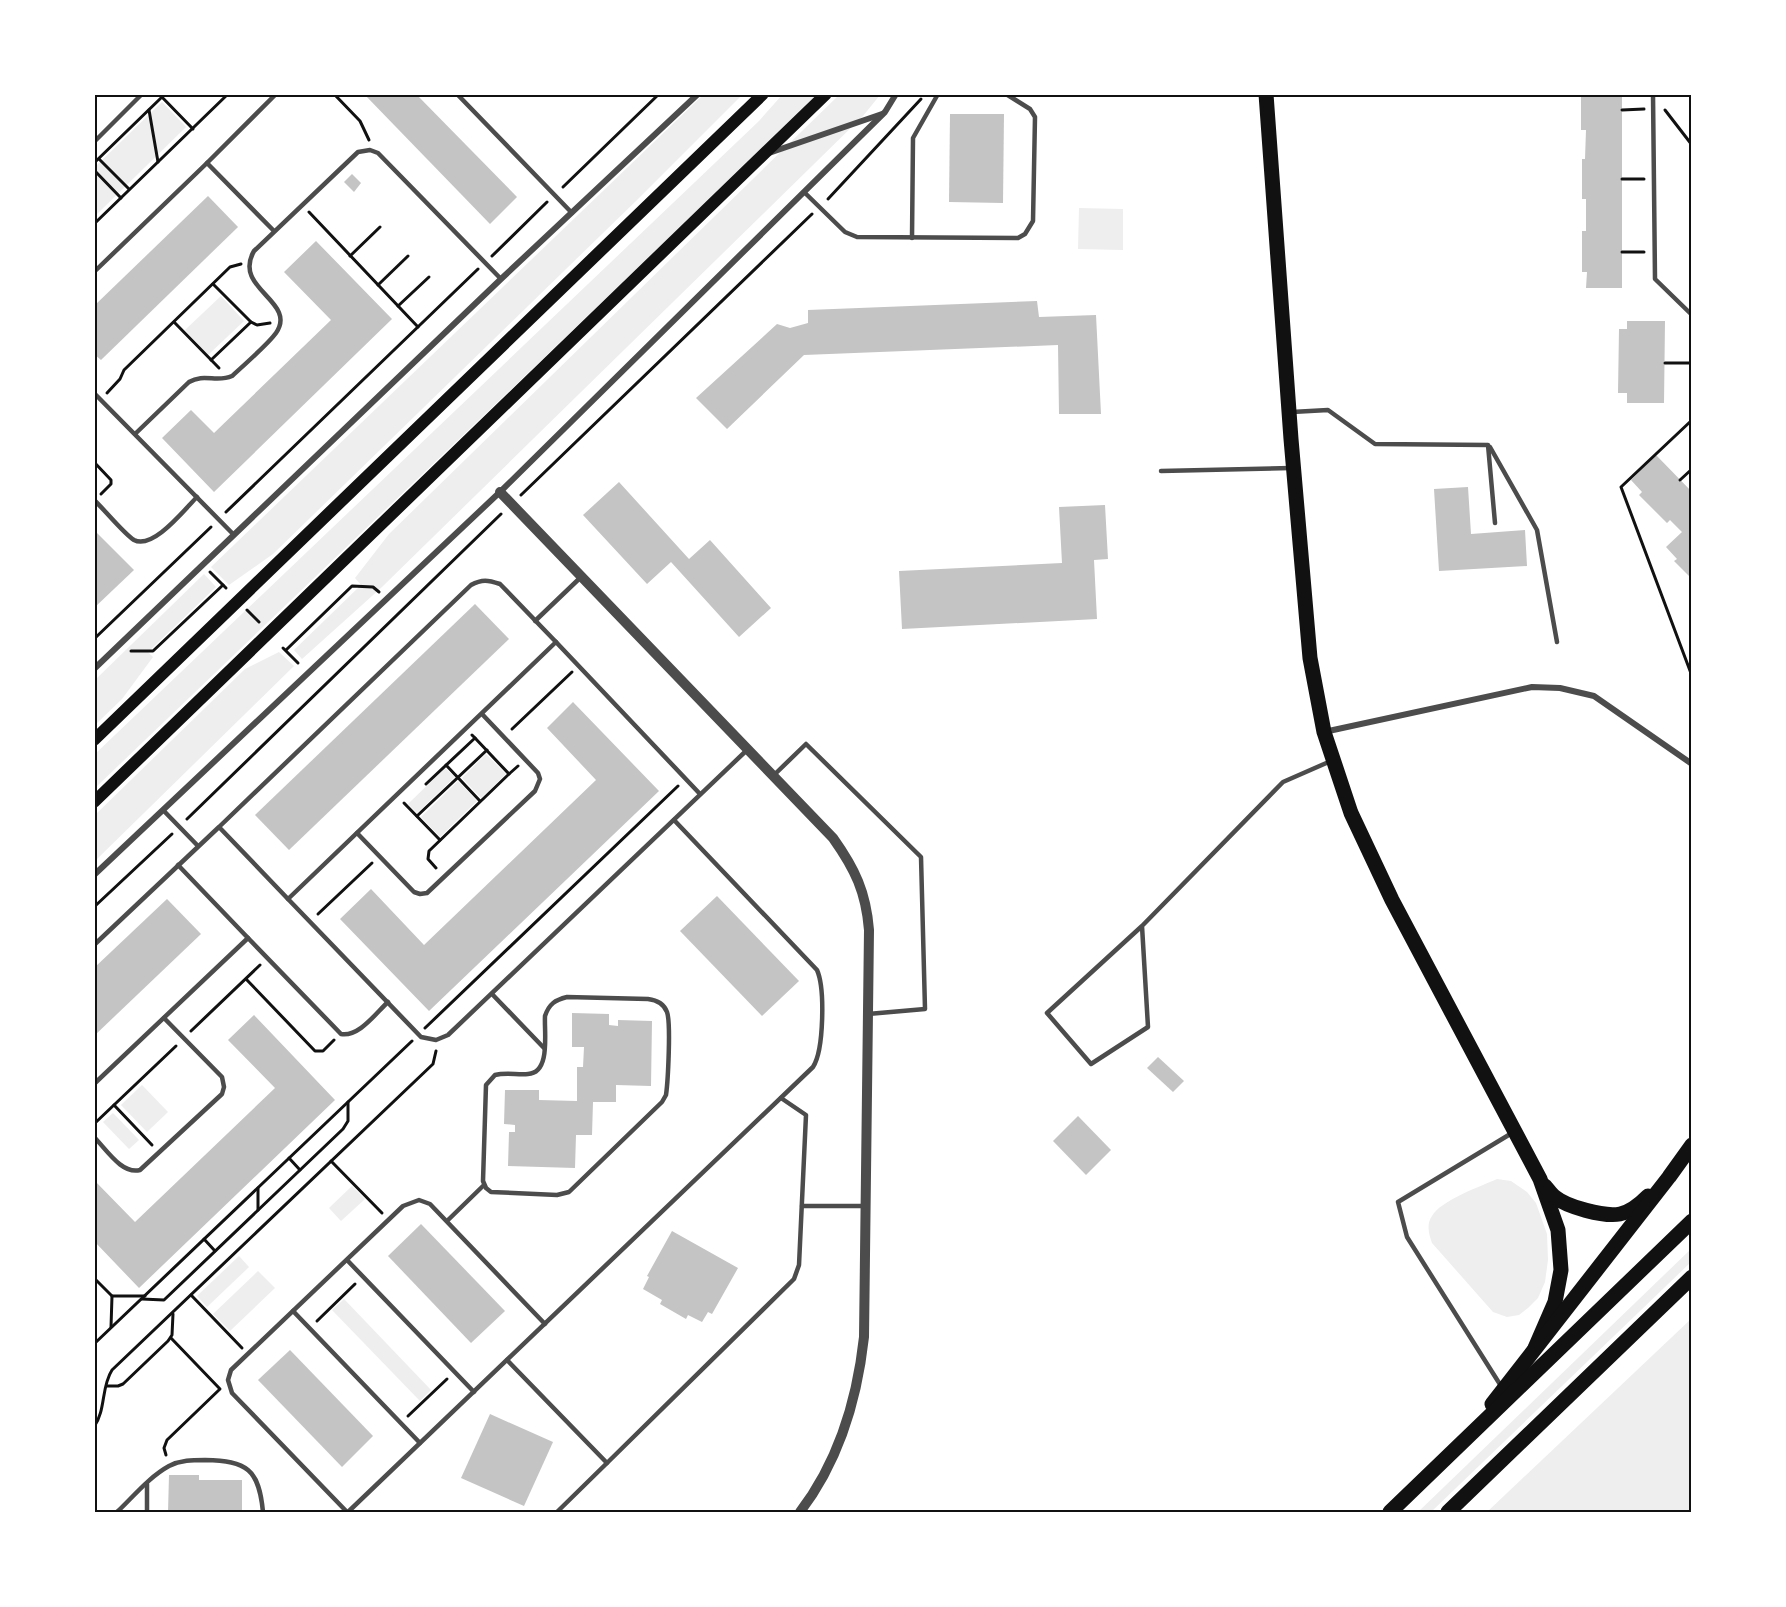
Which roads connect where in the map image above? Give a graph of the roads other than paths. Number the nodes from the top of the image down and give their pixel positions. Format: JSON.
{"nodes":[{"id":1,"x":142,"y":94,"type":"edge"},
{"id":2,"x":276,"y":94,"type":"edge"},
{"id":3,"x":457,"y":94,"type":"edge"},
{"id":4,"x":698,"y":94,"type":"edge"},
{"id":5,"x":763,"y":94,"type":"edge"},
{"id":6,"x":826,"y":94,"type":"edge"},
{"id":7,"x":896,"y":94,"type":"edge"},
{"id":8,"x":938,"y":94,"type":"edge"},
{"id":9,"x":1006,"y":94,"type":"edge"},
{"id":10,"x":1266,"y":94,"type":"edge"},
{"id":11,"x":1653,"y":94,"type":"edge"},
{"id":12,"x":885,"y":112,"type":"junction"},
{"id":13,"x":94,"y":142,"type":"edge"},
{"id":14,"x":766,"y":154,"type":"junction"},
{"id":15,"x":207,"y":163,"type":"junction"},
{"id":16,"x":804,"y":192,"type":"junction"},
{"id":17,"x":572,"y":213,"type":"junction"},
{"id":18,"x":274,"y":231,"type":"junction"},
{"id":19,"x":912,"y":238,"type":"junction"},
{"id":20,"x":94,"y":272,"type":"edge"},
{"id":21,"x":501,"y":279,"type":"junction"},
{"id":22,"x":1692,"y":315,"type":"edge"},
{"id":23,"x":94,"y":393,"type":"edge"},
{"id":24,"x":1289,"y":412,"type":"junction"},
{"id":25,"x":135,"y":434,"type":"junction"},
{"id":26,"x":1488,"y":445,"type":"junction"},
{"id":27,"x":1293,"y":468,"type":"junction"},
{"id":28,"x":1161,"y":471,"type":"dead end"},
{"id":29,"x":500,"y":492,"type":"junction"},
{"id":30,"x":197,"y":498,"type":"junction"},
{"id":31,"x":95,"y":500,"type":"edge"},
{"id":32,"x":1496,"y":523,"type":"dead end"},
{"id":33,"x":234,"y":535,"type":"junction"},
{"id":34,"x":581,"y":576,"type":"junction"},
{"id":35,"x":535,"y":621,"type":"junction"},
{"id":36,"x":556,"y":642,"type":"junction"},
{"id":37,"x":1557,"y":642,"type":"dead end"},
{"id":38,"x":94,"y":669,"type":"edge"},
{"id":39,"x":482,"y":714,"type":"junction"},
{"id":40,"x":1324,"y":732,"type":"junction"},
{"id":41,"x":94,"y":740,"type":"edge"},
{"id":42,"x":747,"y":749,"type":"junction"},
{"id":43,"x":1334,"y":760,"type":"junction"},
{"id":44,"x":1692,"y":764,"type":"edge"},
{"id":45,"x":773,"y":775,"type":"junction"},
{"id":46,"x":700,"y":794,"type":"junction"},
{"id":47,"x":94,"y":802,"type":"edge"},
{"id":48,"x":163,"y":810,"type":"junction"},
{"id":49,"x":674,"y":820,"type":"junction"},
{"id":50,"x":219,"y":826,"type":"junction"},
{"id":51,"x":357,"y":833,"type":"junction"},
{"id":52,"x":198,"y":846,"type":"junction"},
{"id":53,"x":178,"y":865,"type":"junction"},
{"id":54,"x":94,"y":875,"type":"edge"},
{"id":55,"x":288,"y":899,"type":"junction"},
{"id":56,"x":1142,"y":926,"type":"junction"},
{"id":57,"x":248,"y":938,"type":"junction"},
{"id":58,"x":94,"y":945,"type":"edge"},
{"id":59,"x":492,"y":994,"type":"junction"},
{"id":60,"x":388,"y":1002,"type":"junction"},
{"id":61,"x":868,"y":1014,"type":"junction"},
{"id":62,"x":164,"y":1018,"type":"junction"},
{"id":63,"x":544,"y":1048,"type":"junction"},
{"id":64,"x":94,"y":1084,"type":"edge"},
{"id":65,"x":781,"y":1098,"type":"junction"},
{"id":66,"x":1515,"y":1132,"type":"junction"},
{"id":67,"x":94,"y":1137,"type":"edge"},
{"id":68,"x":1692,"y":1145,"type":"edge"},
{"id":69,"x":1669,"y":1178,"type":"junction"},
{"id":70,"x":1540,"y":1179,"type":"junction"},
{"id":71,"x":484,"y":1185,"type":"junction"},
{"id":72,"x":802,"y":1206,"type":"junction"},
{"id":73,"x":866,"y":1206,"type":"junction"},
{"id":74,"x":447,"y":1221,"type":"junction"},
{"id":75,"x":1692,"y":1221,"type":"edge"},
{"id":76,"x":347,"y":1260,"type":"junction"},
{"id":77,"x":1692,"y":1277,"type":"edge"},
{"id":78,"x":293,"y":1311,"type":"junction"},
{"id":79,"x":545,"y":1324,"type":"junction"},
{"id":80,"x":1535,"y":1348,"type":"junction"},
{"id":81,"x":507,"y":1360,"type":"junction"},
{"id":82,"x":1503,"y":1389,"type":"junction"},
{"id":83,"x":474,"y":1392,"type":"junction"},
{"id":84,"x":420,"y":1443,"type":"junction"},
{"id":85,"x":1456,"y":1449,"type":"junction"},
{"id":86,"x":607,"y":1463,"type":"junction"},
{"id":87,"x":147,"y":1484,"type":"junction"},
{"id":88,"x":117,"y":1512,"type":"edge"},
{"id":89,"x":147,"y":1512,"type":"edge"},
{"id":90,"x":263,"y":1512,"type":"edge"},
{"id":91,"x":347,"y":1512,"type":"edge"},
{"id":92,"x":557,"y":1512,"type":"edge"},
{"id":93,"x":800,"y":1512,"type":"edge"},
{"id":94,"x":1390,"y":1512,"type":"edge"},
{"id":95,"x":1448,"y":1512,"type":"edge"}],
"edges":[{"from":1,"to":13,"type":"lane"},
{"from":2,"to":15,"type":"lane"},
{"from":3,"to":17,"type":"lane"},
{"from":4,"to":17,"type":"street"},
{"from":5,"to":41,"type":"main road"},
{"from":6,"to":14,"type":"main road"},
{"from":7,"to":12,"type":"street"},
{"from":8,"to":19,"type":"lane"},
{"from":9,"to":19,"type":"lane"},
{"from":10,"to":24,"type":"main road"},
{"from":11,"to":22,"type":"lane"},
{"from":12,"to":14,"type":"street"},
{"from":12,"to":16,"type":"street"},
{"from":14,"to":47,"type":"main road"},
{"from":15,"to":18,"type":"lane"},
{"from":15,"to":20,"type":"lane"},
{"from":16,"to":19,"type":"lane"},
{"from":16,"to":29,"type":"street"},
{"from":17,"to":21,"type":"street"},
{"from":18,"to":21,"type":"lane"},
{"from":18,"to":25,"type":"lane"},
{"from":21,"to":33,"type":"street"},
{"from":23,"to":25,"type":"lane"},
{"from":24,"to":26,"type":"lane"},
{"from":24,"to":27,"type":"main road"},
{"from":25,"to":30,"type":"lane"},
{"from":26,"to":32,"type":"lane"},
{"from":26,"to":37,"type":"lane"},
{"from":27,"to":28,"type":"lane"},
{"from":27,"to":40,"type":"main road"},
{"from":29,"to":34,"type":"street"},
{"from":29,"to":48,"type":"street"},
{"from":30,"to":31,"type":"lane"},
{"from":30,"to":33,"type":"lane"},
{"from":33,"to":38,"type":"street"},
{"from":34,"to":35,"type":"lane"},
{"from":34,"to":42,"type":"street"},
{"from":35,"to":36,"type":"lane"},
{"from":35,"to":50,"type":"lane"},
{"from":36,"to":39,"type":"lane"},
{"from":36,"to":46,"type":"lane"},
{"from":39,"to":51,"type":"lane"},
{"from":39,"to":51,"type":"lane"},
{"from":40,"to":43,"type":"main road"},
{"from":40,"to":44,"type":"street"},
{"from":42,"to":45,"type":"street"},
{"from":42,"to":46,"type":"lane"},
{"from":43,"to":56,"type":"lane"},
{"from":43,"to":66,"type":"main road"},
{"from":45,"to":61,"type":"street"},
{"from":45,"to":61,"type":"lane"},
{"from":46,"to":49,"type":"lane"},
{"from":48,"to":52,"type":"lane"},
{"from":48,"to":54,"type":"street"},
{"from":49,"to":59,"type":"lane"},
{"from":49,"to":65,"type":"lane"},
{"from":50,"to":52,"type":"lane"},
{"from":50,"to":55,"type":"lane"},
{"from":51,"to":55,"type":"lane"},
{"from":52,"to":53,"type":"lane"},
{"from":53,"to":57,"type":"lane"},
{"from":53,"to":58,"type":"lane"},
{"from":55,"to":60,"type":"lane"},
{"from":56,"to":56,"type":"lane"},
{"from":57,"to":60,"type":"lane"},
{"from":57,"to":62,"type":"lane"},
{"from":59,"to":60,"type":"lane"},
{"from":59,"to":63,"type":"lane"},
{"from":61,"to":73,"type":"street"},
{"from":62,"to":64,"type":"lane"},
{"from":62,"to":67,"type":"lane"},
{"from":63,"to":71,"type":"lane"},
{"from":63,"to":71,"type":"lane"},
{"from":65,"to":72,"type":"lane"},
{"from":65,"to":79,"type":"lane"},
{"from":66,"to":70,"type":"main road"},
{"from":66,"to":82,"type":"lane"},
{"from":68,"to":69,"type":"main road"},
{"from":69,"to":70,"type":"main road"},
{"from":69,"to":80,"type":"main road"},
{"from":70,"to":80,"type":"main road"},
{"from":71,"to":74,"type":"lane"},
{"from":72,"to":73,"type":"lane"},
{"from":72,"to":86,"type":"lane"},
{"from":73,"to":93,"type":"street"},
{"from":74,"to":76,"type":"lane"},
{"from":74,"to":79,"type":"lane"},
{"from":75,"to":85,"type":"main road"},
{"from":76,"to":78,"type":"lane"},
{"from":76,"to":83,"type":"lane"},
{"from":77,"to":95,"type":"main road"},
{"from":78,"to":84,"type":"lane"},
{"from":78,"to":91,"type":"lane"},
{"from":79,"to":81,"type":"lane"},
{"from":80,"to":82,"type":"main road"},
{"from":81,"to":83,"type":"lane"},
{"from":81,"to":86,"type":"lane"},
{"from":82,"to":85,"type":"main road"},
{"from":83,"to":84,"type":"lane"},
{"from":84,"to":91,"type":"lane"},
{"from":85,"to":94,"type":"main road"},
{"from":86,"to":92,"type":"lane"},
{"from":87,"to":88,"type":"lane"},
{"from":87,"to":89,"type":"lane"},
{"from":87,"to":90,"type":"lane"}]}
